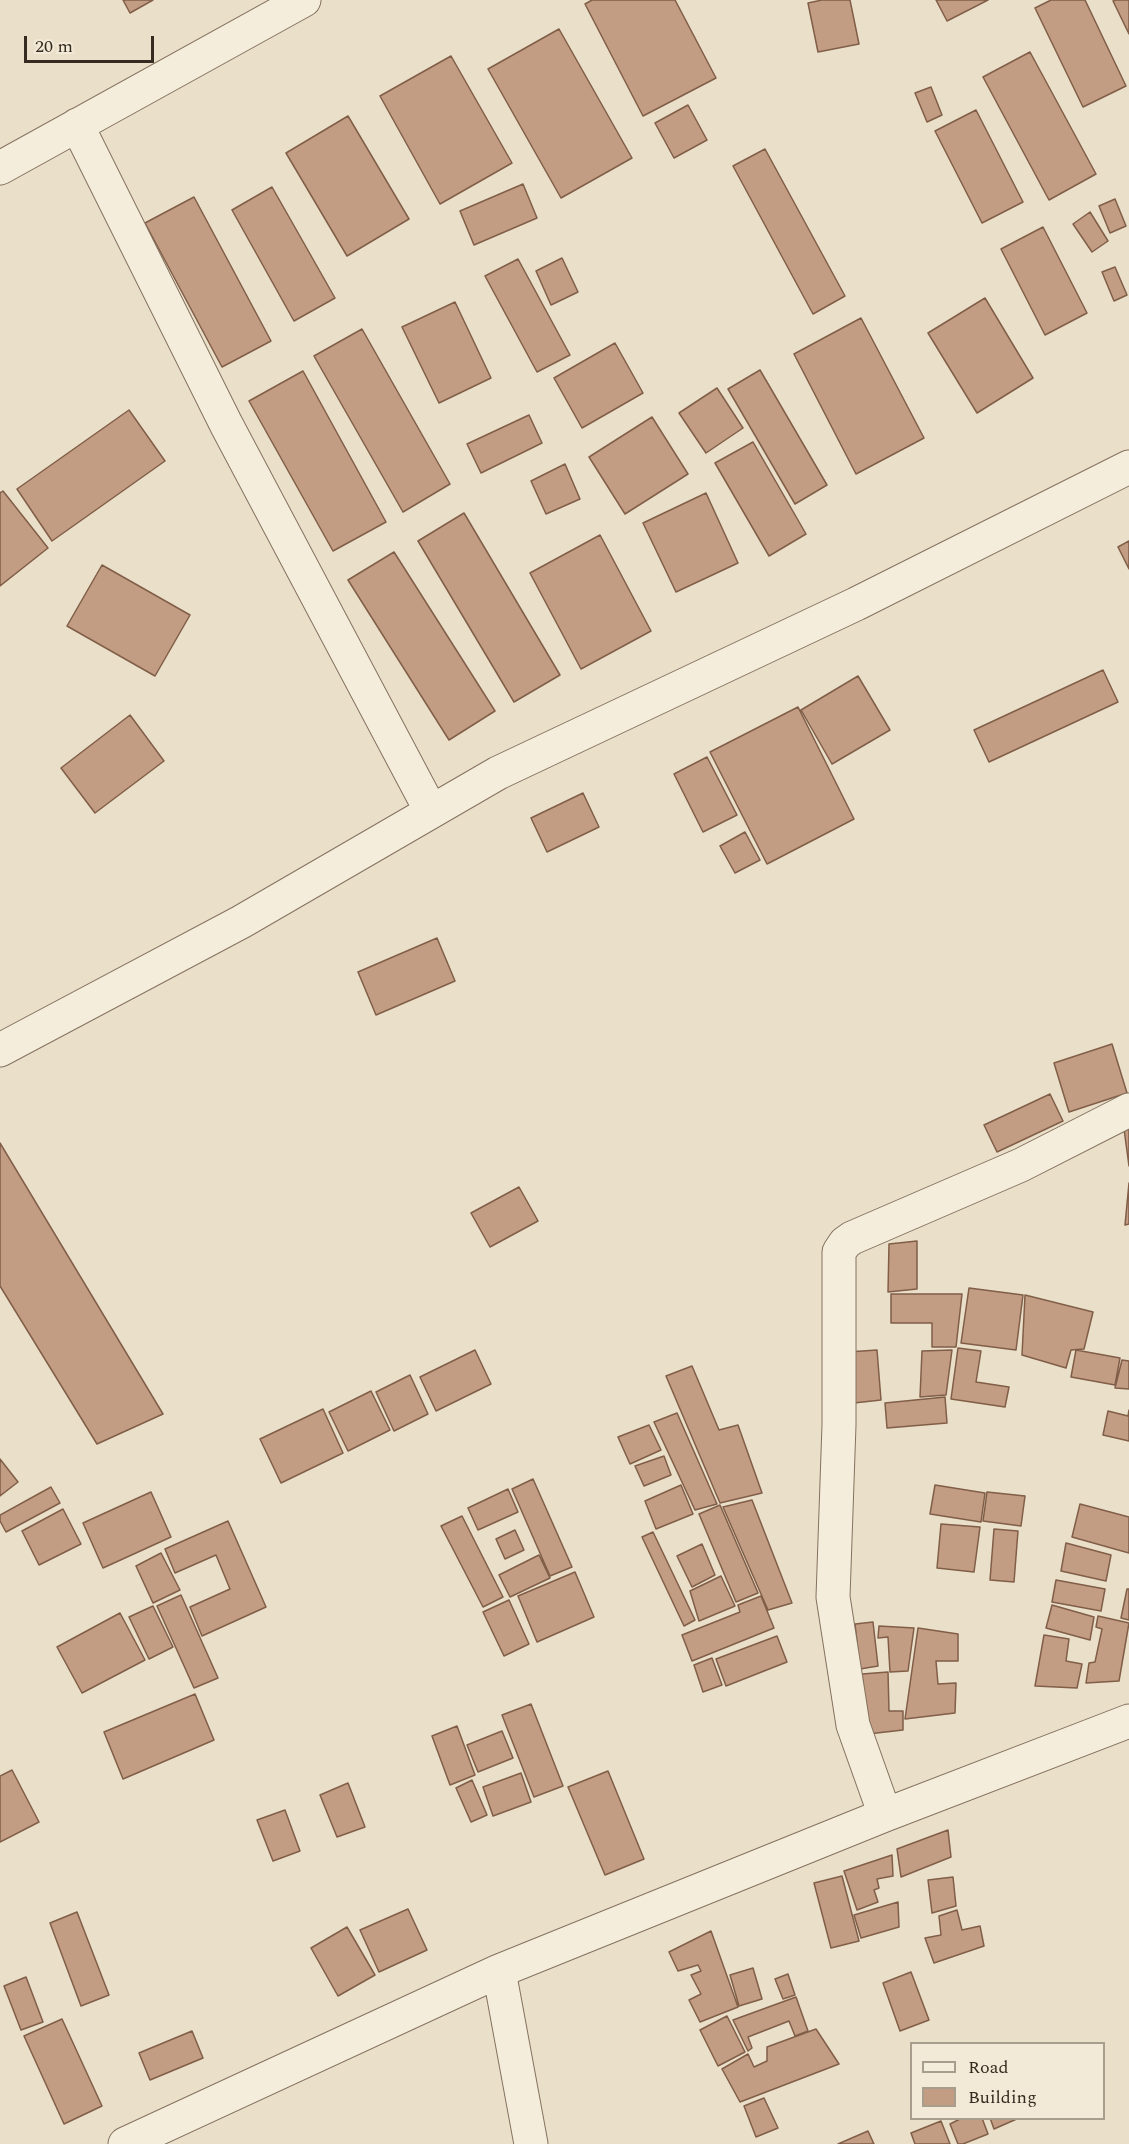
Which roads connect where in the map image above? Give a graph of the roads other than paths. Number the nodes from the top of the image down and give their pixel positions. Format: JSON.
{"nodes":[{"id":1,"x":303,"y":0,"type":"edge"},
{"id":2,"x":77,"y":125,"type":"junction"},
{"id":3,"x":0,"y":168,"type":"edge"},
{"id":4,"x":1129,"y":467,"type":"edge"},
{"id":5,"x":431,"y":811,"type":"junction"},
{"id":6,"x":0,"y":1050,"type":"edge"},
{"id":7,"x":1129,"y":1110,"type":"edge"},
{"id":8,"x":1129,"y":1721,"type":"edge"},
{"id":9,"x":885,"y":1815,"type":"junction"},
{"id":10,"x":499,"y":1971,"type":"junction"},
{"id":11,"x":125,"y":2144,"type":"edge"},
{"id":12,"x":531,"y":2144,"type":"edge"}],
"edges":[{"from":1,"to":2,"type":"street"},
{"from":2,"to":3,"type":"street"},
{"from":2,"to":5,"type":"street"},
{"from":4,"to":5,"type":"street"},
{"from":5,"to":6,"type":"street"},
{"from":7,"to":9,"type":"street"},
{"from":8,"to":9,"type":"street"},
{"from":9,"to":10,"type":"street"},
{"from":10,"to":11,"type":"street"},
{"from":10,"to":12,"type":"street"}]}
